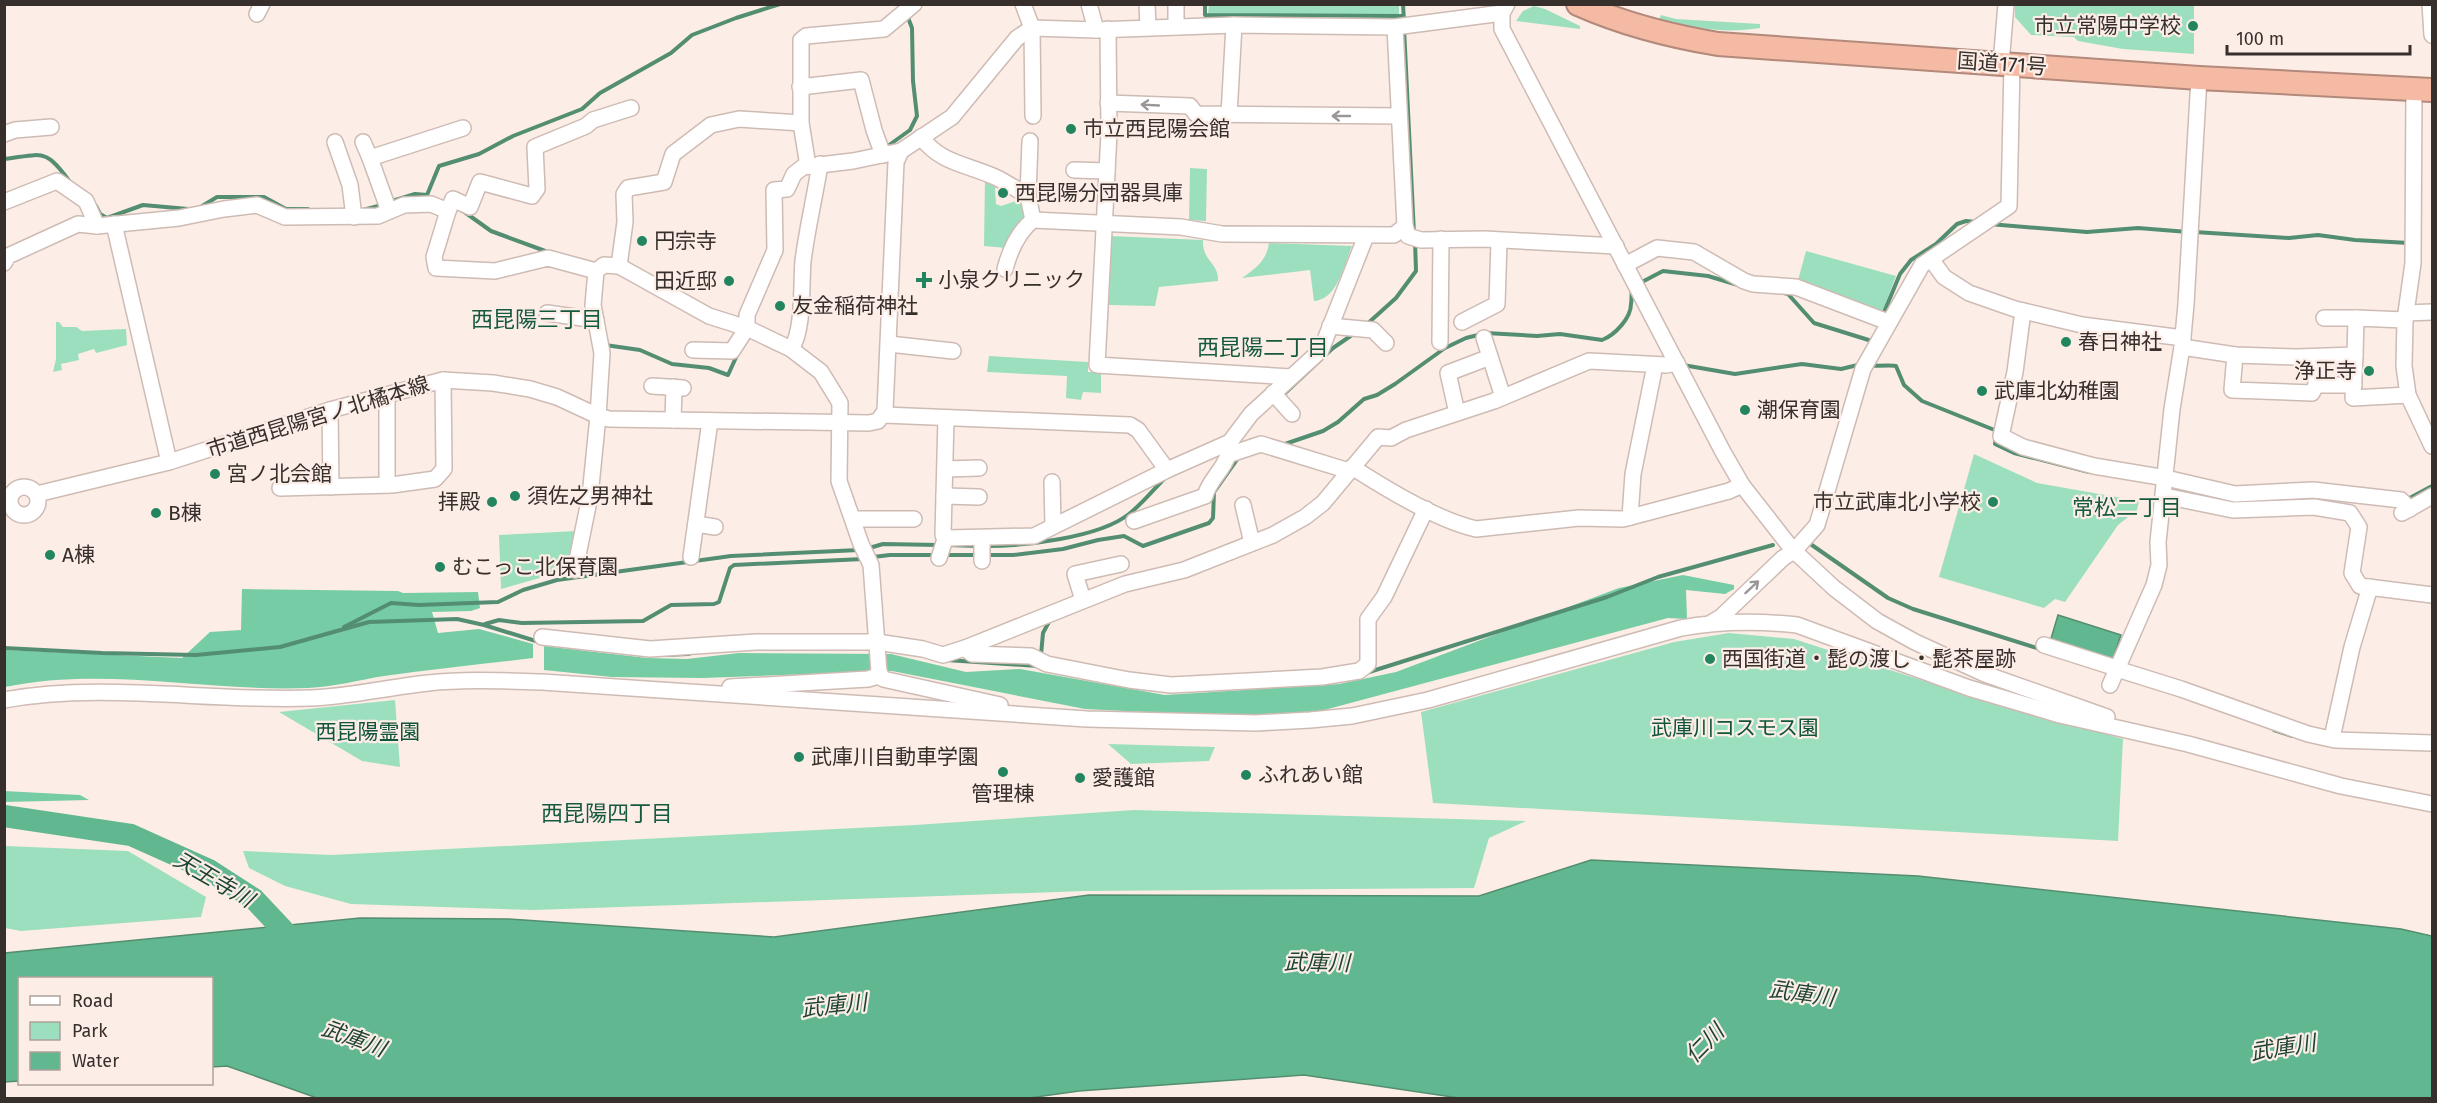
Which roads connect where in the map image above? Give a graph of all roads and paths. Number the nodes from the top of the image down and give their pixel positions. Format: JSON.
{"nodes":[{"id":1,"x":914,"y":4,"type":"edge"},
{"id":2,"x":1023,"y":4,"type":"edge"},
{"id":3,"x":1089,"y":4,"type":"edge"},
{"id":4,"x":1148,"y":4,"type":"edge"},
{"id":5,"x":1176,"y":4,"type":"edge"},
{"id":6,"x":1578,"y":4,"type":"edge"},
{"id":7,"x":2007,"y":4,"type":"edge"},
{"id":8,"x":2430,"y":4,"type":"edge"},
{"id":9,"x":1504,"y":9,"type":"edge"},
{"id":10,"x":1234,"y":25,"type":"junction"},
{"id":11,"x":1148,"y":27,"type":"junction"},
{"id":12,"x":1176,"y":27,"type":"junction"},
{"id":13,"x":1395,"y":27,"type":"junction"},
{"id":14,"x":1032,"y":28,"type":"junction"},
{"id":15,"x":1102,"y":29,"type":"junction"},
{"id":16,"x":2433,"y":35,"type":"edge"},
{"id":17,"x":2007,"y":65,"type":"junction"},
{"id":18,"x":2199,"y":78,"type":"junction"},
{"id":19,"x":800,"y":87,"type":"junction"},
{"id":20,"x":2423,"y":90,"type":"edge"},
{"id":21,"x":1108,"y":104,"type":"junction"},
{"id":22,"x":631,"y":108,"type":"dead end"},
{"id":23,"x":1229,"y":115,"type":"junction"},
{"id":24,"x":1033,"y":116,"type":"dead end"},
{"id":25,"x":1399,"y":116,"type":"junction"},
{"id":26,"x":801,"y":123,"type":"junction"},
{"id":27,"x":463,"y":128,"type":"dead end"},
{"id":28,"x":44,"y":129,"type":"dead end"},
{"id":29,"x":4,"y":134,"type":"edge"},
{"id":30,"x":921,"y":137,"type":"junction"},
{"id":31,"x":1030,"y":141,"type":"dead end"},
{"id":32,"x":335,"y":142,"type":"dead end"},
{"id":33,"x":363,"y":142,"type":"dead end"},
{"id":34,"x":901,"y":151,"type":"junction"},
{"id":35,"x":884,"y":155,"type":"junction"},
{"id":36,"x":370,"y":158,"type":"junction"},
{"id":37,"x":814,"y":165,"type":"junction"},
{"id":38,"x":1074,"y":171,"type":"dead end"},
{"id":39,"x":1107,"y":171,"type":"junction"},
{"id":40,"x":1028,"y":196,"type":"junction"},
{"id":41,"x":4,"y":202,"type":"edge"},
{"id":42,"x":389,"y":211,"type":"junction"},
{"id":43,"x":448,"y":211,"type":"junction"},
{"id":44,"x":353,"y":212,"type":"junction"},
{"id":45,"x":1033,"y":220,"type":"junction"},
{"id":46,"x":114,"y":224,"type":"junction"},
{"id":47,"x":1105,"y":224,"type":"junction"},
{"id":48,"x":97,"y":225,"type":"junction"},
{"id":49,"x":1411,"y":234,"type":"junction"},
{"id":50,"x":1366,"y":236,"type":"junction"},
{"id":51,"x":1441,"y":239,"type":"junction"},
{"id":52,"x":1499,"y":241,"type":"junction"},
{"id":53,"x":1616,"y":246,"type":"junction"},
{"id":54,"x":1931,"y":259,"type":"junction"},
{"id":55,"x":4,"y":263,"type":"edge"},
{"id":56,"x":619,"y":266,"type":"junction"},
{"id":57,"x":1005,"y":269,"type":"dead end"},
{"id":58,"x":596,"y":271,"type":"junction"},
{"id":59,"x":1629,"y":271,"type":"junction"},
{"id":60,"x":2023,"y":311,"type":"junction"},
{"id":61,"x":2433,"y":312,"type":"edge"},
{"id":62,"x":547,"y":313,"type":"dead end"},
{"id":63,"x":2405,"y":317,"type":"junction"},
{"id":64,"x":2324,"y":318,"type":"dead end"},
{"id":65,"x":2356,"y":318,"type":"junction"},
{"id":66,"x":1884,"y":319,"type":"junction"},
{"id":67,"x":596,"y":320,"type":"junction"},
{"id":68,"x":1462,"y":322,"type":"dead end"},
{"id":69,"x":1334,"y":326,"type":"junction"},
{"id":70,"x":747,"y":328,"type":"junction"},
{"id":71,"x":1484,"y":338,"type":"dead end"},
{"id":72,"x":1440,"y":342,"type":"dead end"},
{"id":73,"x":2182,"y":342,"type":"junction"},
{"id":74,"x":1386,"y":343,"type":"dead end"},
{"id":75,"x":889,"y":344,"type":"junction"},
{"id":76,"x":791,"y":349,"type":"junction"},
{"id":77,"x":693,"y":350,"type":"dead end"},
{"id":78,"x":953,"y":351,"type":"dead end"},
{"id":79,"x":2235,"y":355,"type":"junction"},
{"id":80,"x":2355,"y":355,"type":"junction"},
{"id":81,"x":1490,"y":357,"type":"junction"},
{"id":82,"x":2315,"y":357,"type":"junction"},
{"id":83,"x":1670,"y":364,"type":"junction"},
{"id":84,"x":1291,"y":377,"type":"junction"},
{"id":85,"x":443,"y":380,"type":"junction"},
{"id":86,"x":2316,"y":385,"type":"junction"},
{"id":87,"x":2354,"y":385,"type":"junction"},
{"id":88,"x":652,"y":386,"type":"dead end"},
{"id":89,"x":1501,"y":393,"type":"junction"},
{"id":90,"x":387,"y":395,"type":"junction"},
{"id":91,"x":2409,"y":395,"type":"junction"},
{"id":92,"x":1456,"y":409,"type":"junction"},
{"id":93,"x":330,"y":410,"type":"junction"},
{"id":94,"x":884,"y":415,"type":"junction"},
{"id":95,"x":598,"y":416,"type":"junction"},
{"id":96,"x":946,"y":418,"type":"junction"},
{"id":97,"x":673,"y":420,"type":"junction"},
{"id":98,"x":710,"y":421,"type":"junction"},
{"id":99,"x":840,"y":423,"type":"junction"},
{"id":100,"x":1234,"y":446,"type":"junction"},
{"id":101,"x":2433,"y":446,"type":"edge"},
{"id":102,"x":169,"y":462,"type":"junction"},
{"id":103,"x":979,"y":468,"type":"dead end"},
{"id":104,"x":945,"y":469,"type":"junction"},
{"id":105,"x":1167,"y":470,"type":"junction"},
{"id":106,"x":1354,"y":470,"type":"junction"},
{"id":107,"x":2166,"y":478,"type":"junction"},
{"id":108,"x":1052,"y":482,"type":"dead end"},
{"id":109,"x":387,"y":485,"type":"junction"},
{"id":110,"x":1742,"y":485,"type":"junction"},
{"id":111,"x":331,"y":487,"type":"junction"},
{"id":112,"x":280,"y":488,"type":"dead end"},
{"id":113,"x":37,"y":494,"type":"dead end"},
{"id":114,"x":944,"y":496,"type":"junction"},
{"id":115,"x":2164,"y":496,"type":"junction"},
{"id":116,"x":2433,"y":496,"type":"edge"},
{"id":117,"x":979,"y":497,"type":"dead end"},
{"id":118,"x":1243,"y":505,"type":"dead end"},
{"id":119,"x":1426,"y":509,"type":"junction"},
{"id":120,"x":1630,"y":517,"type":"junction"},
{"id":121,"x":852,"y":519,"type":"junction"},
{"id":122,"x":914,"y":519,"type":"dead end"},
{"id":123,"x":1134,"y":521,"type":"dead end"},
{"id":124,"x":696,"y":524,"type":"junction"},
{"id":125,"x":1053,"y":526,"type":"junction"},
{"id":126,"x":715,"y":527,"type":"dead end"},
{"id":127,"x":946,"y":536,"type":"junction"},
{"id":128,"x":982,"y":540,"type":"junction"},
{"id":129,"x":1252,"y":543,"type":"junction"},
{"id":130,"x":1794,"y":551,"type":"junction"},
{"id":131,"x":691,"y":556,"type":"dead end"},
{"id":132,"x":939,"y":558,"type":"dead end"},
{"id":133,"x":982,"y":561,"type":"dead end"},
{"id":134,"x":1120,"y":564,"type":"dead end"},
{"id":135,"x":575,"y":570,"type":"dead end"},
{"id":136,"x":2370,"y":587,"type":"junction"},
{"id":137,"x":2433,"y":595,"type":"edge"},
{"id":138,"x":1083,"y":600,"type":"junction"},
{"id":139,"x":1711,"y":623,"type":"junction"},
{"id":140,"x":542,"y":637,"type":"dead end"},
{"id":141,"x":2044,"y":645,"type":"dead end"},
{"id":142,"x":968,"y":651,"type":"junction"},
{"id":143,"x":878,"y":654,"type":"junction"},
{"id":144,"x":2114,"y":675,"type":"junction"},
{"id":145,"x":701,"y":693,"type":"junction"},
{"id":146,"x":4,"y":700,"type":"edge"},
{"id":147,"x":1034,"y":715,"type":"junction"},
{"id":148,"x":2148,"y":735,"type":"junction"},
{"id":149,"x":2332,"y":738,"type":"junction"},
{"id":150,"x":2433,"y":743,"type":"edge"},
{"id":151,"x":2433,"y":804,"type":"edge"}],
"edges":[{"from":1,"to":19,"type":"street"},
{"from":2,"to":14,"type":"street"},
{"from":3,"to":15,"type":"street"},
{"from":4,"to":11,"type":"street"},
{"from":5,"to":12,"type":"street"},
{"from":6,"to":17,"type":"highway","name":"国道171号"},
{"from":7,"to":17,"type":"street"},
{"from":8,"to":16,"type":"street"},
{"from":9,"to":13,"type":"street"},
{"from":9,"to":53,"type":"street"},
{"from":10,"to":12,"type":"street"},
{"from":10,"to":13,"type":"street"},
{"from":10,"to":23,"type":"street"},
{"from":11,"to":12,"type":"street"},
{"from":11,"to":15,"type":"street"},
{"from":13,"to":25,"type":"street"},
{"from":14,"to":15,"type":"street"},
{"from":14,"to":24,"type":"street"},
{"from":14,"to":30,"type":"street"},
{"from":15,"to":21,"type":"street"},
{"from":17,"to":18,"type":"highway","name":"国道171号"},
{"from":17,"to":54,"type":"street"},
{"from":18,"to":20,"type":"highway","name":"国道171号"},
{"from":18,"to":73,"type":"street"},
{"from":19,"to":26,"type":"street"},
{"from":19,"to":35,"type":"street"},
{"from":20,"to":63,"type":"street"},
{"from":23,"to":21,"type":"street","one_way":true},
{"from":21,"to":39,"type":"street"},
{"from":22,"to":43,"type":"street"},
{"from":25,"to":23,"type":"street","one_way":true},
{"from":25,"to":49,"type":"street"},
{"from":26,"to":37,"type":"street"},
{"from":26,"to":56,"type":"street"},
{"from":27,"to":36,"type":"street"},
{"from":28,"to":29,"type":"street"},
{"from":30,"to":34,"type":"street"},
{"from":30,"to":40,"type":"street"},
{"from":31,"to":40,"type":"street"},
{"from":32,"to":44,"type":"street"},
{"from":33,"to":36,"type":"street"},
{"from":34,"to":35,"type":"street"},
{"from":34,"to":75,"type":"street"},
{"from":35,"to":37,"type":"street"},
{"from":36,"to":42,"type":"street"},
{"from":37,"to":70,"type":"street"},
{"from":37,"to":76,"type":"street"},
{"from":38,"to":39,"type":"street"},
{"from":39,"to":47,"type":"street"},
{"from":40,"to":45,"type":"street"},
{"from":41,"to":48,"type":"street"},
{"from":42,"to":43,"type":"street"},
{"from":42,"to":44,"type":"street"},
{"from":43,"to":58,"type":"street"},
{"from":44,"to":46,"type":"street"},
{"from":45,"to":47,"type":"street"},
{"from":45,"to":57,"type":"street"},
{"from":46,"to":48,"type":"street"},
{"from":46,"to":102,"type":"street"},
{"from":47,"to":50,"type":"street"},
{"from":47,"to":84,"type":"street"},
{"from":48,"to":55,"type":"street"},
{"from":49,"to":50,"type":"street"},
{"from":49,"to":51,"type":"street"},
{"from":50,"to":69,"type":"street"},
{"from":51,"to":52,"type":"street"},
{"from":51,"to":72,"type":"street"},
{"from":52,"to":53,"type":"street"},
{"from":52,"to":68,"type":"street"},
{"from":53,"to":59,"type":"street"},
{"from":54,"to":60,"type":"street"},
{"from":54,"to":66,"type":"street"},
{"from":56,"to":58,"type":"street"},
{"from":56,"to":70,"type":"street"},
{"from":58,"to":67,"type":"street"},
{"from":59,"to":66,"type":"street"},
{"from":59,"to":83,"type":"street"},
{"from":60,"to":73,"type":"street"},
{"from":60,"to":107,"type":"street"},
{"from":61,"to":63,"type":"street"},
{"from":62,"to":67,"type":"street"},
{"from":63,"to":65,"type":"street"},
{"from":63,"to":91,"type":"street"},
{"from":64,"to":65,"type":"street"},
{"from":65,"to":80,"type":"street"},
{"from":66,"to":130,"type":"street"},
{"from":67,"to":95,"type":"street"},
{"from":69,"to":74,"type":"street"},
{"from":69,"to":84,"type":"street"},
{"from":70,"to":76,"type":"street"},
{"from":70,"to":77,"type":"street"},
{"from":71,"to":81,"type":"street"},
{"from":73,"to":79,"type":"street"},
{"from":73,"to":107,"type":"street"},
{"from":75,"to":78,"type":"street"},
{"from":75,"to":94,"type":"street"},
{"from":76,"to":99,"type":"street"},
{"from":79,"to":82,"type":"street"},
{"from":79,"to":86,"type":"street"},
{"from":80,"to":82,"type":"street"},
{"from":80,"to":87,"type":"street"},
{"from":81,"to":89,"type":"street"},
{"from":81,"to":92,"type":"street"},
{"from":82,"to":86,"type":"street"},
{"from":83,"to":89,"type":"street"},
{"from":83,"to":110,"type":"street"},
{"from":83,"to":120,"type":"street"},
{"from":84,"to":100,"type":"street"},
{"from":85,"to":90,"type":"street","name":"市道西昆陽宮ノ北橘本線"},
{"from":85,"to":95,"type":"street","name":"市道西昆陽宮ノ北橘本線"},
{"from":85,"to":109,"type":"street"},
{"from":86,"to":87,"type":"street"},
{"from":87,"to":91,"type":"street"},
{"from":88,"to":97,"type":"street"},
{"from":89,"to":92,"type":"street"},
{"from":90,"to":93,"type":"street","name":"市道西昆陽宮ノ北橘本線"},
{"from":90,"to":109,"type":"street"},
{"from":91,"to":101,"type":"street"},
{"from":92,"to":106,"type":"street"},
{"from":93,"to":102,"type":"street","name":"市道西昆陽宮ノ北橘本線"},
{"from":93,"to":111,"type":"street"},
{"from":94,"to":96,"type":"street","name":"市道西昆陽宮ノ北橘本線"},
{"from":94,"to":99,"type":"street","name":"市道西昆陽宮ノ北橘本線"},
{"from":95,"to":97,"type":"street","name":"市道西昆陽宮ノ北橘本線"},
{"from":95,"to":135,"type":"street"},
{"from":96,"to":104,"type":"street"},
{"from":96,"to":105,"type":"street","name":"市道西昆陽宮ノ北橘本線"},
{"from":97,"to":98,"type":"street","name":"市道西昆陽宮ノ北橘本線"},
{"from":98,"to":99,"type":"street","name":"市道西昆陽宮ノ北橘本線"},
{"from":98,"to":124,"type":"street"},
{"from":99,"to":121,"type":"street"},
{"from":100,"to":105,"type":"street"},
{"from":100,"to":106,"type":"street"},
{"from":100,"to":123,"type":"street"},
{"from":102,"to":113,"type":"street","name":"市道西昆陽宮ノ北橘本線"},
{"from":103,"to":104,"type":"street"},
{"from":104,"to":114,"type":"street"},
{"from":105,"to":125,"type":"street"},
{"from":106,"to":119,"type":"street"},
{"from":106,"to":129,"type":"street"},
{"from":107,"to":115,"type":"street"},
{"from":107,"to":116,"type":"street"},
{"from":108,"to":125,"type":"street"},
{"from":109,"to":111,"type":"street"},
{"from":110,"to":120,"type":"street"},
{"from":110,"to":130,"type":"street"},
{"from":111,"to":112,"type":"street"},
{"from":114,"to":117,"type":"street"},
{"from":114,"to":127,"type":"street"},
{"from":115,"to":136,"type":"street"},
{"from":115,"to":144,"type":"street"},
{"from":118,"to":129,"type":"street"},
{"from":119,"to":120,"type":"street"},
{"from":119,"to":142,"type":"street"},
{"from":121,"to":122,"type":"street"},
{"from":121,"to":143,"type":"street"},
{"from":124,"to":126,"type":"street"},
{"from":124,"to":131,"type":"street"},
{"from":125,"to":128,"type":"street"},
{"from":127,"to":128,"type":"street"},
{"from":127,"to":132,"type":"street"},
{"from":128,"to":133,"type":"street"},
{"from":129,"to":138,"type":"street"},
{"from":139,"to":130,"type":"street","one_way":true},
{"from":130,"to":148,"type":"street"},
{"from":134,"to":138,"type":"street"},
{"from":136,"to":137,"type":"street"},
{"from":136,"to":149,"type":"street"},
{"from":138,"to":142,"type":"street"},
{"from":139,"to":147,"type":"street"},
{"from":139,"to":148,"type":"street"},
{"from":140,"to":143,"type":"street"},
{"from":141,"to":144,"type":"street"},
{"from":142,"to":143,"type":"street"},
{"from":143,"to":145,"type":"street"},
{"from":143,"to":147,"type":"street"},
{"from":144,"to":149,"type":"street"},
{"from":145,"to":146,"type":"street"},
{"from":145,"to":147,"type":"street"},
{"from":148,"to":151,"type":"street"},
{"from":149,"to":150,"type":"street"}]}
